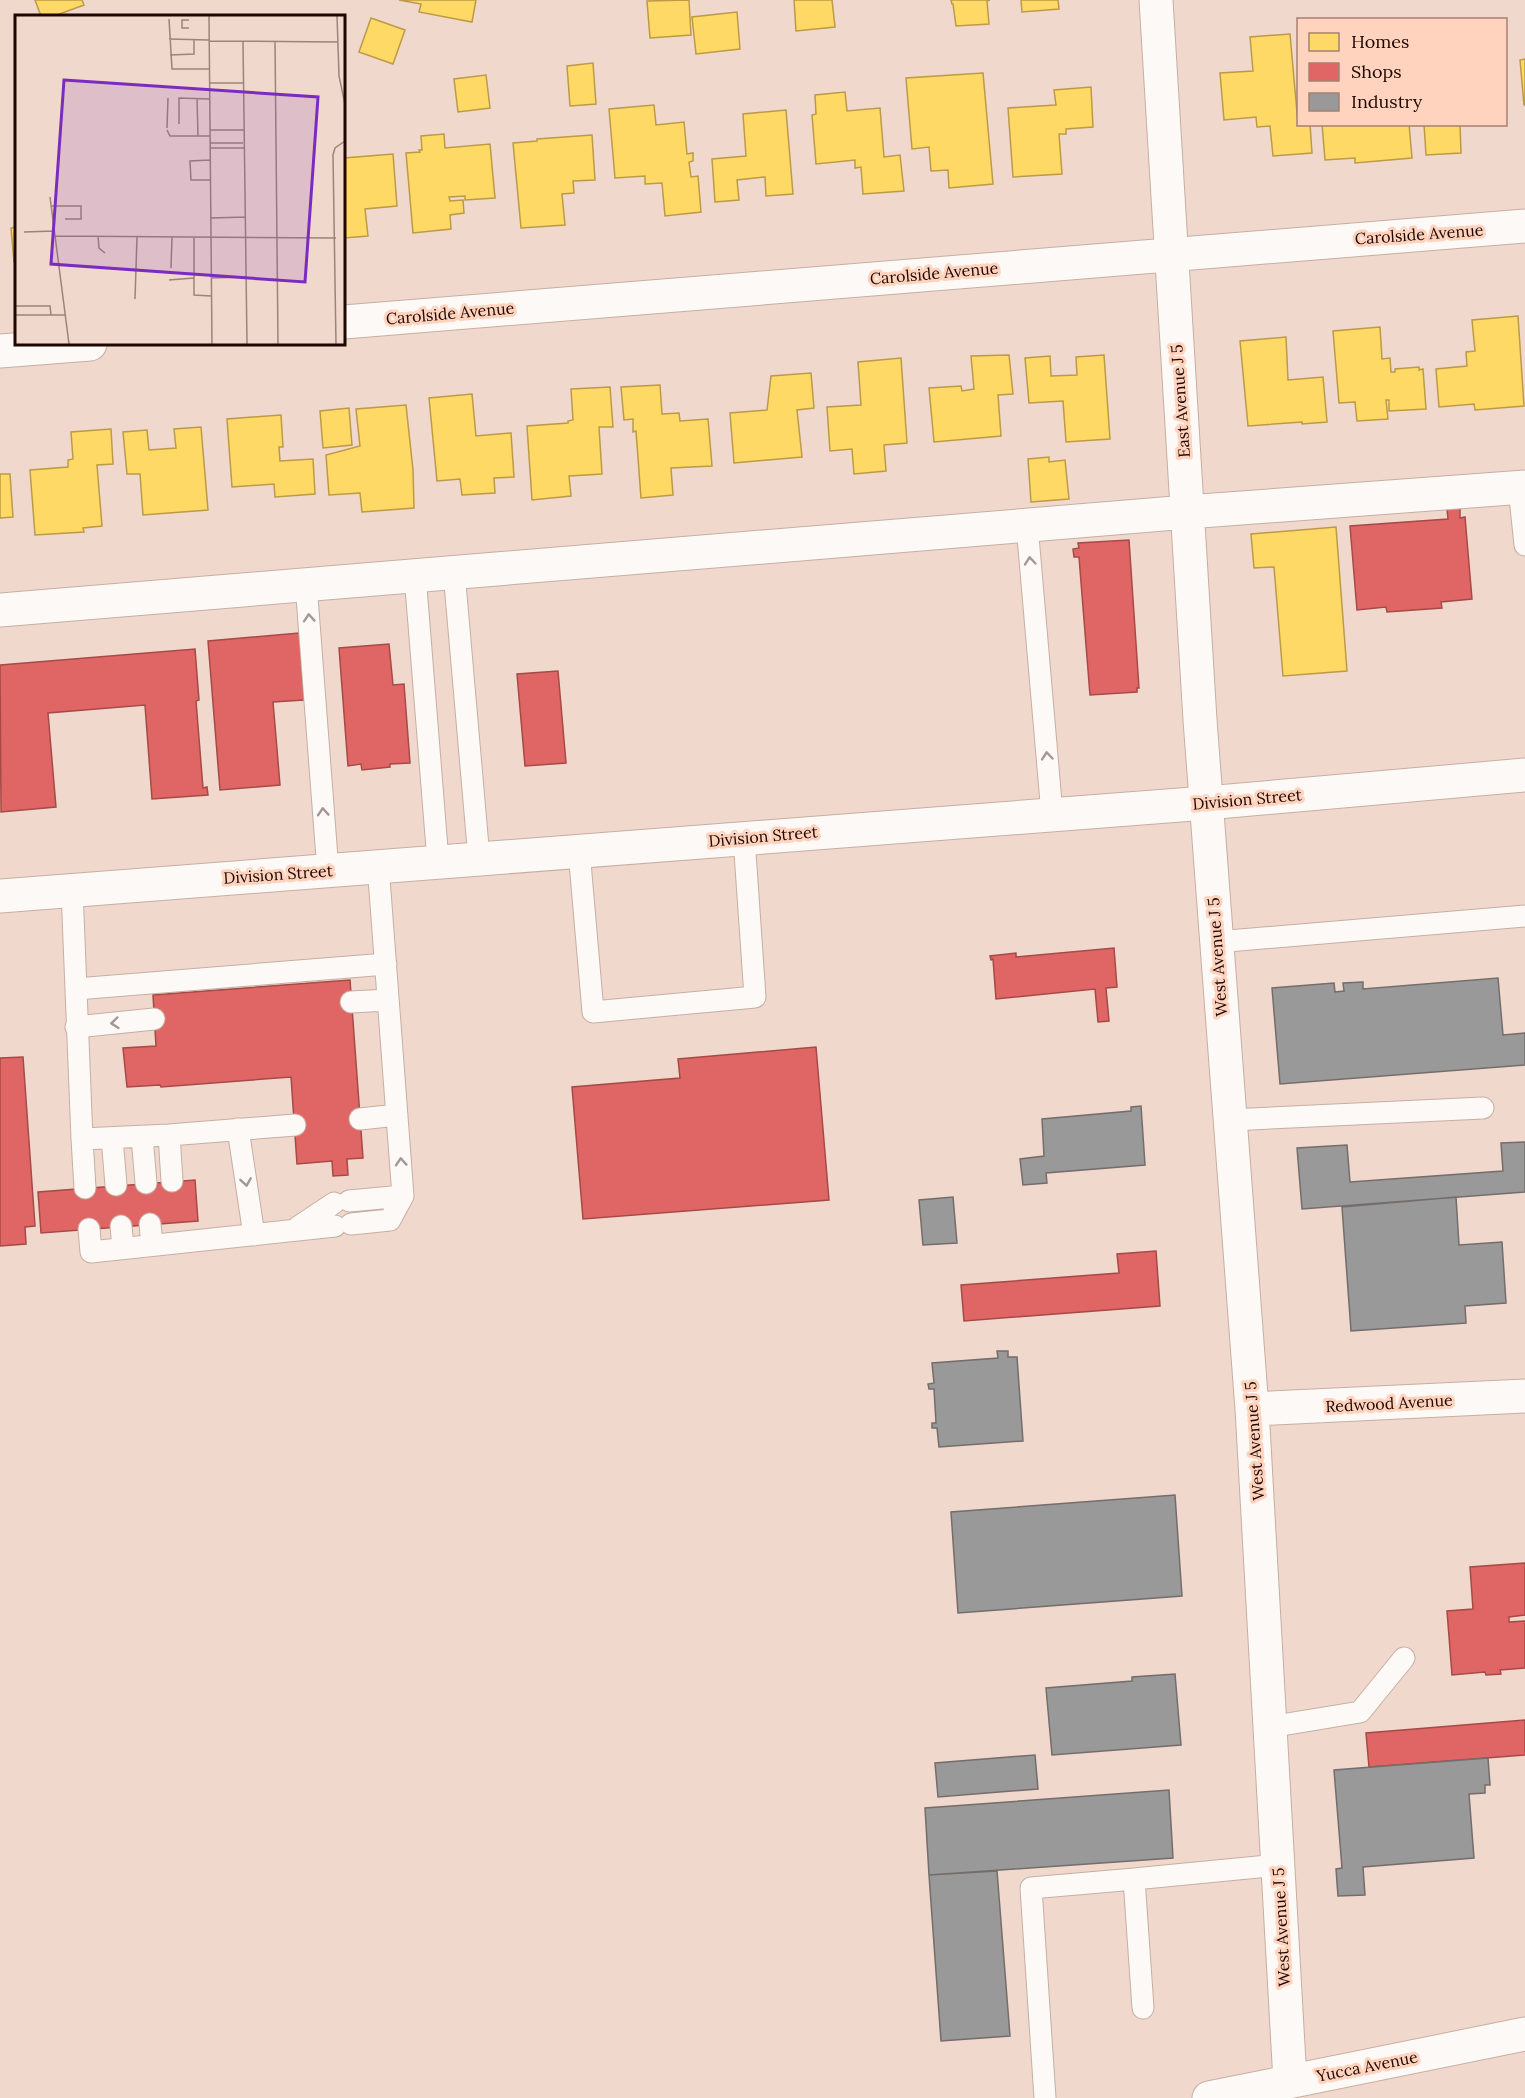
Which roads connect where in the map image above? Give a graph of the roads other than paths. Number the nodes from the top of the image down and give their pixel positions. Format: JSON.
{"nodes":[{"id":1,"x":1156,"y":0,"type":"edge"},
{"id":2,"x":1525,"y":226,"type":"edge"},
{"id":3,"x":1170,"y":254,"type":"junction"},
{"id":4,"x":345,"y":322,"type":"edge"},
{"id":5,"x":77,"y":345,"type":"edge"},
{"id":6,"x":0,"y":351,"type":"edge"},
{"id":7,"x":1522,"y":487,"type":"edge"},
{"id":8,"x":1187,"y":512,"type":"junction"},
{"id":9,"x":1027,"y":525,"type":"junction"},
{"id":10,"x":1525,"y":545,"type":"edge"},
{"id":11,"x":454,"y":572,"type":"junction"},
{"id":12,"x":415,"y":575,"type":"junction"},
{"id":13,"x":306,"y":584,"type":"junction"},
{"id":14,"x":0,"y":610,"type":"edge"},
{"id":15,"x":1525,"y":775,"type":"edge"},
{"id":16,"x":1206,"y":802,"type":"junction"},
{"id":17,"x":1052,"y":814,"type":"junction"},
{"id":18,"x":744,"y":838,"type":"junction"},
{"id":19,"x":579,"y":851,"type":"junction"},
{"id":20,"x":479,"y":858,"type":"junction"},
{"id":21,"x":438,"y":861,"type":"junction"},
{"id":22,"x":378,"y":866,"type":"junction"},
{"id":23,"x":328,"y":870,"type":"junction"},
{"id":24,"x":72,"y":890,"type":"junction"},
{"id":25,"x":0,"y":896,"type":"edge"},
{"id":26,"x":1525,"y":916,"type":"edge"},
{"id":27,"x":1216,"y":942,"type":"junction"},
{"id":28,"x":386,"y":964,"type":"junction"},
{"id":29,"x":76,"y":989,"type":"junction"},
{"id":30,"x":388,"y":1000,"type":"junction"},
{"id":31,"x":351,"y":1002,"type":"dead end"},
{"id":32,"x":154,"y":1019,"type":"dead end"},
{"id":33,"x":76,"y":1027,"type":"junction"},
{"id":34,"x":1484,"y":1108,"type":"dead end"},
{"id":35,"x":397,"y":1115,"type":"junction"},
{"id":36,"x":360,"y":1119,"type":"dead end"},
{"id":37,"x":1230,"y":1120,"type":"junction"},
{"id":38,"x":294,"y":1125,"type":"dead end"},
{"id":39,"x":238,"y":1129,"type":"junction"},
{"id":40,"x":169,"y":1135,"type":"junction"},
{"id":41,"x":142,"y":1137,"type":"junction"},
{"id":42,"x":112,"y":1138,"type":"junction"},
{"id":43,"x":82,"y":1139,"type":"junction"},
{"id":44,"x":172,"y":1181,"type":"dead end"},
{"id":45,"x":146,"y":1183,"type":"dead end"},
{"id":46,"x":117,"y":1185,"type":"dead end"},
{"id":47,"x":85,"y":1188,"type":"dead end"},
{"id":48,"x":403,"y":1196,"type":"junction"},
{"id":49,"x":150,"y":1224,"type":"dead end"},
{"id":50,"x":121,"y":1226,"type":"dead end"},
{"id":51,"x":89,"y":1229,"type":"dead end"},
{"id":52,"x":294,"y":1229,"type":"junction"},
{"id":53,"x":254,"y":1235,"type":"junction"},
{"id":54,"x":152,"y":1245,"type":"junction"},
{"id":55,"x":123,"y":1248,"type":"junction"},
{"id":56,"x":1525,"y":1396,"type":"edge"},
{"id":57,"x":1252,"y":1409,"type":"junction"},
{"id":58,"x":1404,"y":1658,"type":"dead end"},
{"id":59,"x":1270,"y":1727,"type":"junction"},
{"id":60,"x":1278,"y":1865,"type":"junction"},
{"id":61,"x":1134,"y":1879,"type":"junction"},
{"id":62,"x":1143,"y":2008,"type":"dead end"},
{"id":63,"x":1525,"y":2034,"type":"edge"},
{"id":64,"x":1290,"y":2081,"type":"junction"},
{"id":65,"x":1248,"y":2094,"type":"edge"},
{"id":66,"x":1045,"y":2098,"type":"edge"},
{"id":67,"x":1209,"y":2098,"type":"edge"}],
"edges":[{"from":1,"to":3,"type":"street","name":"East Avenue J 5"},
{"from":2,"to":3,"type":"street","name":"Carolside Avenue"},
{"from":3,"to":4,"type":"street","name":"Carolside Avenue"},
{"from":3,"to":8,"type":"street","name":"East Avenue J 5"},
{"from":5,"to":6,"type":"street"},
{"from":7,"to":8,"type":"street"},
{"from":7,"to":10,"type":"lane"},
{"from":8,"to":9,"type":"street"},
{"from":8,"to":16,"type":"street","name":"East Avenue J 5"},
{"from":9,"to":11,"type":"street"},
{"from":17,"to":9,"type":"lane","one_way":true},
{"from":11,"to":12,"type":"street"},
{"from":11,"to":20,"type":"lane"},
{"from":12,"to":13,"type":"street"},
{"from":12,"to":21,"type":"lane"},
{"from":13,"to":14,"type":"street"},
{"from":23,"to":13,"type":"lane","one_way":true},
{"from":15,"to":16,"type":"street","name":"Division Street"},
{"from":16,"to":17,"type":"street","name":"Division Street"},
{"from":16,"to":27,"type":"street","name":"West Avenue J 5"},
{"from":17,"to":18,"type":"street","name":"Division Street"},
{"from":18,"to":19,"type":"street","name":"Division Street"},
{"from":18,"to":19,"type":"lane"},
{"from":19,"to":20,"type":"street","name":"Division Street"},
{"from":20,"to":21,"type":"street","name":"Division Street"},
{"from":21,"to":22,"type":"street","name":"Division Street"},
{"from":22,"to":23,"type":"street","name":"Division Street"},
{"from":22,"to":28,"type":"lane"},
{"from":23,"to":24,"type":"street","name":"Division Street"},
{"from":24,"to":25,"type":"street","name":"Division Street"},
{"from":24,"to":29,"type":"lane"},
{"from":26,"to":27,"type":"lane"},
{"from":27,"to":37,"type":"street","name":"West Avenue J 5"},
{"from":28,"to":29,"type":"lane"},
{"from":28,"to":30,"type":"lane"},
{"from":29,"to":33,"type":"lane"},
{"from":30,"to":31,"type":"lane"},
{"from":30,"to":35,"type":"lane"},
{"from":32,"to":33,"type":"lane","one_way":true},
{"from":33,"to":43,"type":"lane"},
{"from":34,"to":37,"type":"lane"},
{"from":35,"to":36,"type":"lane"},
{"from":48,"to":35,"type":"lane","one_way":true},
{"from":37,"to":57,"type":"street","name":"West Avenue J 5"},
{"from":38,"to":39,"type":"lane"},
{"from":39,"to":40,"type":"lane"},
{"from":39,"to":53,"type":"lane","one_way":true},
{"from":40,"to":41,"type":"lane"},
{"from":40,"to":44,"type":"lane"},
{"from":41,"to":42,"type":"lane"},
{"from":41,"to":45,"type":"lane"},
{"from":42,"to":43,"type":"lane"},
{"from":42,"to":46,"type":"lane"},
{"from":43,"to":47,"type":"lane"},
{"from":48,"to":52,"type":"lane"},
{"from":48,"to":52,"type":"lane"},
{"from":49,"to":54,"type":"lane"},
{"from":50,"to":55,"type":"lane"},
{"from":51,"to":55,"type":"lane"},
{"from":52,"to":53,"type":"lane"},
{"from":53,"to":54,"type":"lane"},
{"from":54,"to":55,"type":"lane"},
{"from":56,"to":57,"type":"street","name":"Redwood Avenue"},
{"from":57,"to":59,"type":"street","name":"West Avenue J 5"},
{"from":58,"to":59,"type":"lane"},
{"from":59,"to":60,"type":"street","name":"West Avenue J 5"},
{"from":60,"to":61,"type":"lane"},
{"from":60,"to":64,"type":"street","name":"West Avenue J 5"},
{"from":61,"to":62,"type":"lane"},
{"from":61,"to":66,"type":"lane"},
{"from":63,"to":64,"type":"street","name":"Yucca Avenue"},
{"from":64,"to":65,"type":"street","name":"Yucca Avenue"},
{"from":65,"to":67,"type":"street","name":"Yucca Avenue"}]}
